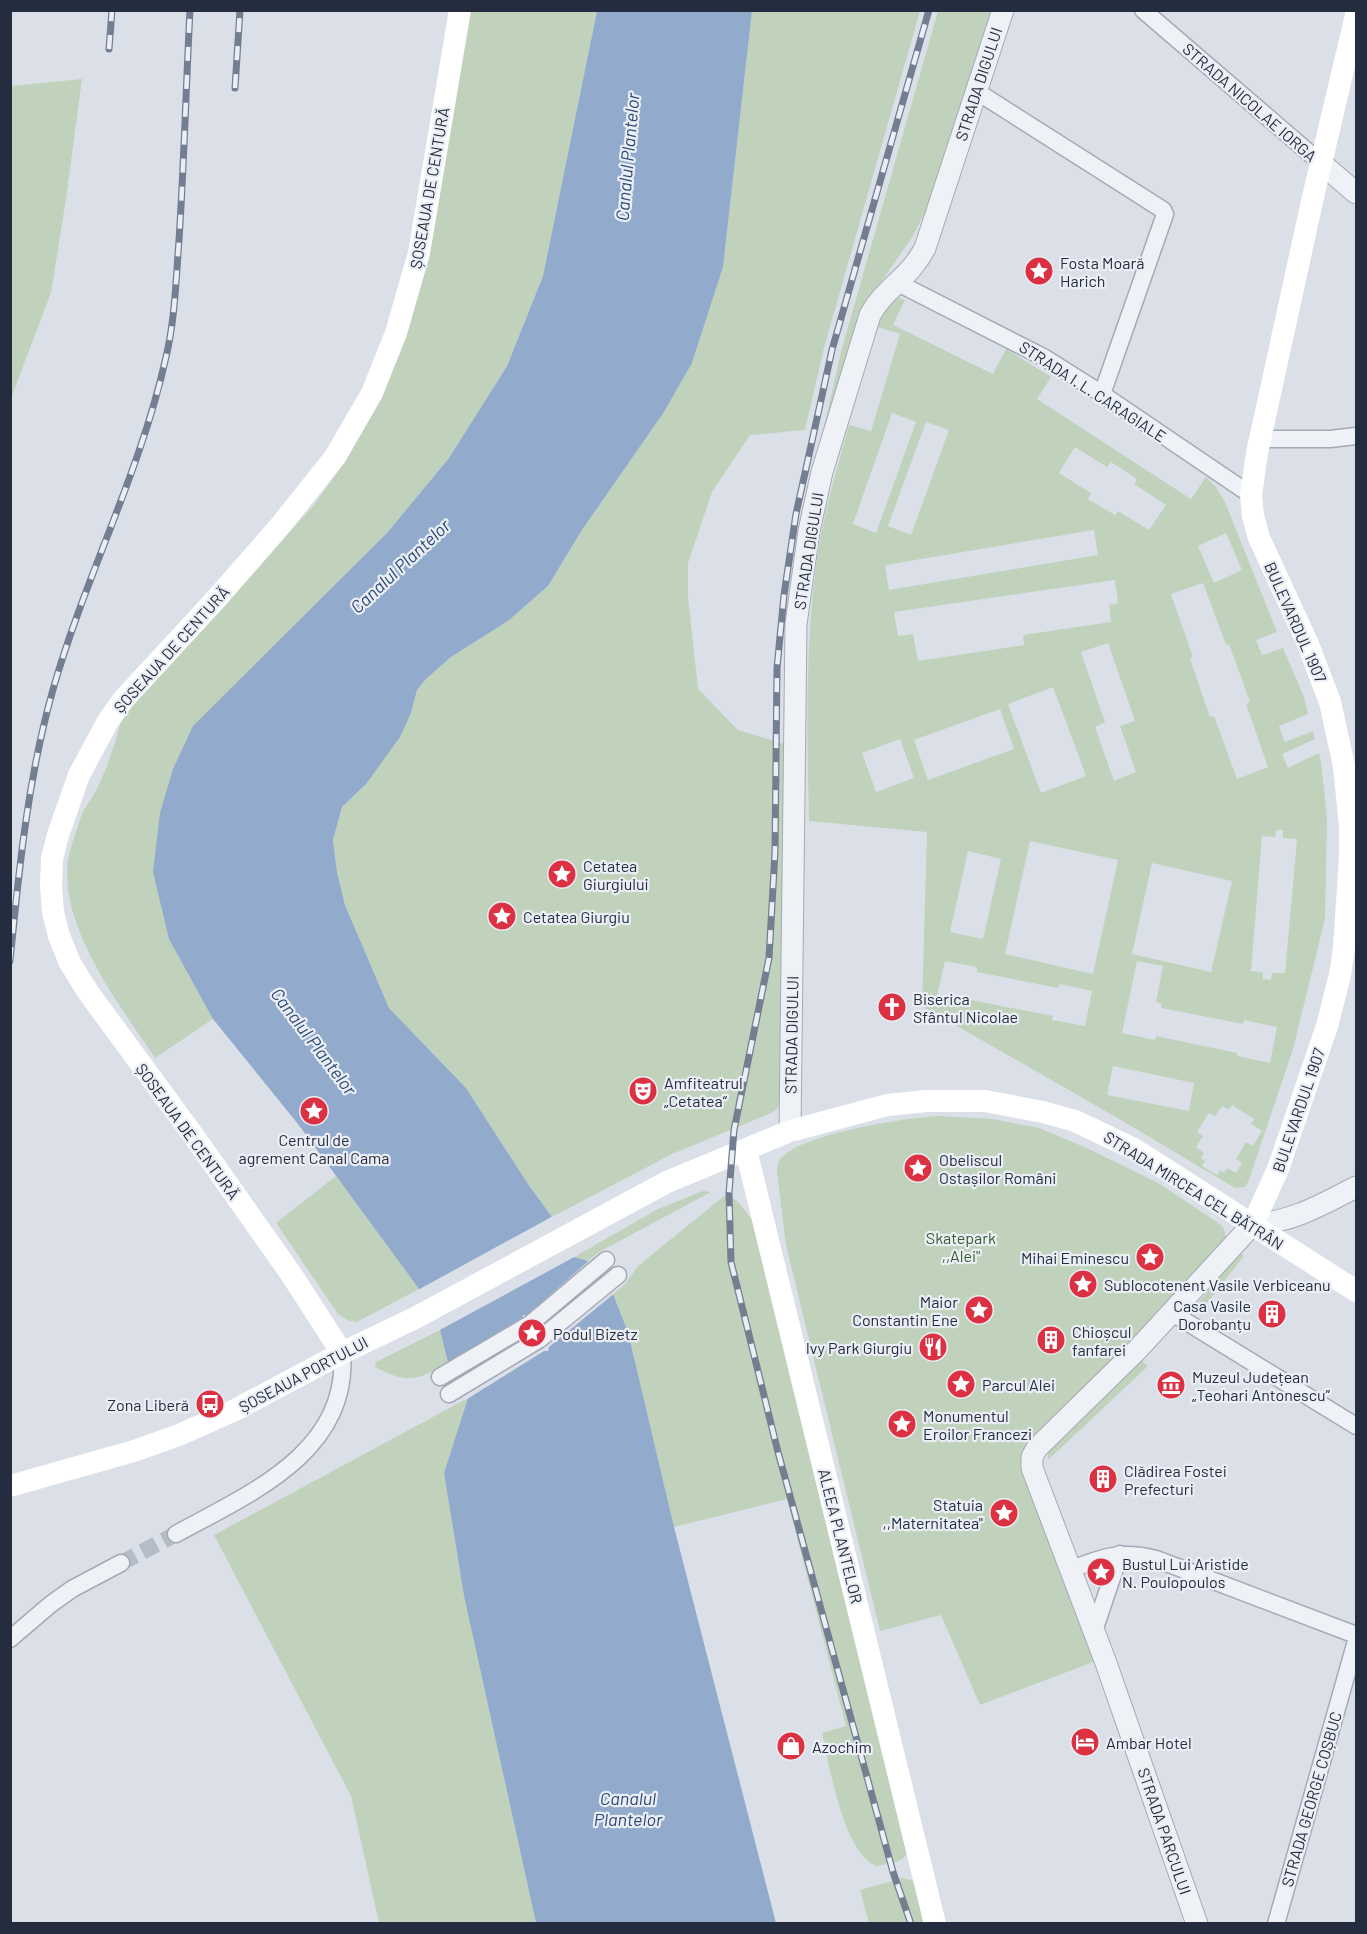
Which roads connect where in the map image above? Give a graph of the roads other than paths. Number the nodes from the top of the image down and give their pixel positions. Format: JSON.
{"nodes":[{"id":1,"x":460,"y":10,"type":"edge"},
{"id":2,"x":1003,"y":10,"type":"edge"},
{"id":3,"x":1143,"y":10,"type":"edge"},
{"id":4,"x":1356,"y":15,"type":"edge"},
{"id":5,"x":976,"y":91,"type":"junction"},
{"id":6,"x":1321,"y":163,"type":"junction"},
{"id":7,"x":1356,"y":193,"type":"edge"},
{"id":8,"x":897,"y":282,"type":"junction"},
{"id":9,"x":1102,"y":394,"type":"junction"},
{"id":10,"x":1356,"y":436,"type":"edge"},
{"id":11,"x":1260,"y":439,"type":"junction"},
{"id":12,"x":1251,"y":495,"type":"junction"},
{"id":13,"x":1350,"y":762,"type":"edge"},
{"id":14,"x":1352,"y":923,"type":"edge"},
{"id":15,"x":790,"y":1131,"type":"junction"},
{"id":16,"x":746,"y":1150,"type":"junction"},
{"id":17,"x":1356,"y":1187,"type":"edge"},
{"id":18,"x":1252,"y":1224,"type":"junction"},
{"id":19,"x":581,"y":1227,"type":"joint"},
{"id":20,"x":606,"y":1260,"type":"dead end"},
{"id":21,"x":618,"y":1275,"type":"dead end"},
{"id":22,"x":1356,"y":1291,"type":"edge"},
{"id":23,"x":1172,"y":1313,"type":"junction"},
{"id":24,"x":342,"y":1353,"type":"junction"},
{"id":25,"x":440,"y":1377,"type":"dead end"},
{"id":26,"x":449,"y":1394,"type":"dead end"},
{"id":27,"x":1356,"y":1426,"type":"edge"},
{"id":28,"x":10,"y":1486,"type":"edge"},
{"id":29,"x":176,"y":1534,"type":"tunnel mouth"},
{"id":30,"x":1120,"y":1554,"type":"junction"},
{"id":31,"x":121,"y":1563,"type":"tunnel mouth"},
{"id":32,"x":1070,"y":1570,"type":"junction"},
{"id":33,"x":1094,"y":1632,"type":"junction"},
{"id":34,"x":1356,"y":1635,"type":"edge"},
{"id":35,"x":10,"y":1639,"type":"edge"},
{"id":36,"x":1356,"y":1641,"type":"edge"},
{"id":37,"x":935,"y":1923,"type":"edge"},
{"id":38,"x":1197,"y":1923,"type":"edge"},
{"id":39,"x":1276,"y":1923,"type":"edge"}],
"edges":[{"from":1,"to":24,"type":"main road","name":"ȘOSEAUA DE CENTURĂ"},
{"from":2,"to":5,"type":"street","name":"STRADA DIGULUI"},
{"from":3,"to":6,"type":"street","name":"STRADA NICOLAE IORGA"},
{"from":4,"to":6,"type":"main road","name":"BULEVARDUL 1907"},
{"from":5,"to":8,"type":"street","name":"STRADA DIGULUI"},
{"from":5,"to":9,"type":"street"},
{"from":6,"to":7,"type":"street","name":"STRADA NICOLAE IORGA"},
{"from":6,"to":11,"type":"main road","name":"BULEVARDUL 1907"},
{"from":8,"to":9,"type":"street","name":"STRADA I. L. CARAGIALE"},
{"from":8,"to":15,"type":"street","name":"STRADA DIGULUI"},
{"from":9,"to":12,"type":"street","name":"STRADA I. L. CARAGIALE"},
{"from":10,"to":11,"type":"street"},
{"from":11,"to":12,"type":"main road","name":"BULEVARDUL 1907"},
{"from":12,"to":13,"type":"main road","name":"BULEVARDUL 1907"},
{"from":13,"to":14,"type":"main road","name":"BULEVARDUL 1907"},
{"from":14,"to":18,"type":"main road","name":"BULEVARDUL 1907"},
{"from":15,"to":16,"type":"main road","name":"STRADA MIRCEA CEL BĂTRÂN"},
{"from":15,"to":18,"type":"main road","name":"STRADA MIRCEA CEL BĂTRÂN"},
{"from":16,"to":19,"type":"main road","name":"STRADA MIRCEA CEL BĂTRÂN"},
{"from":16,"to":37,"type":"main road","name":"ALEEA PLANTELOR"},
{"from":17,"to":18,"type":"street"},
{"from":18,"to":22,"type":"main road","name":"STRADA MIRCEA CEL BĂTRÂN"},
{"from":18,"to":23,"type":"street"},
{"from":19,"to":24,"type":"main road","name":"ȘOSEAUA PORTULUI"},
{"from":20,"to":25,"type":"street"},
{"from":21,"to":26,"type":"street"},
{"from":23,"to":27,"type":"street"},
{"from":23,"to":32,"type":"street","name":"STRADA PARCULUI"},
{"from":24,"to":28,"type":"main road","name":"ȘOSEAUA PORTULUI"},
{"from":24,"to":29,"type":"street"},
{"from":30,"to":32,"type":"street"},
{"from":30,"to":33,"type":"street"},
{"from":30,"to":34,"type":"street"},
{"from":31,"to":35,"type":"street"},
{"from":32,"to":33,"type":"street","name":"STRADA PARCULUI"},
{"from":33,"to":38,"type":"street","name":"STRADA PARCULUI"},
{"from":36,"to":39,"type":"street","name":"STRADA GEORGE COȘBUC"}]}
